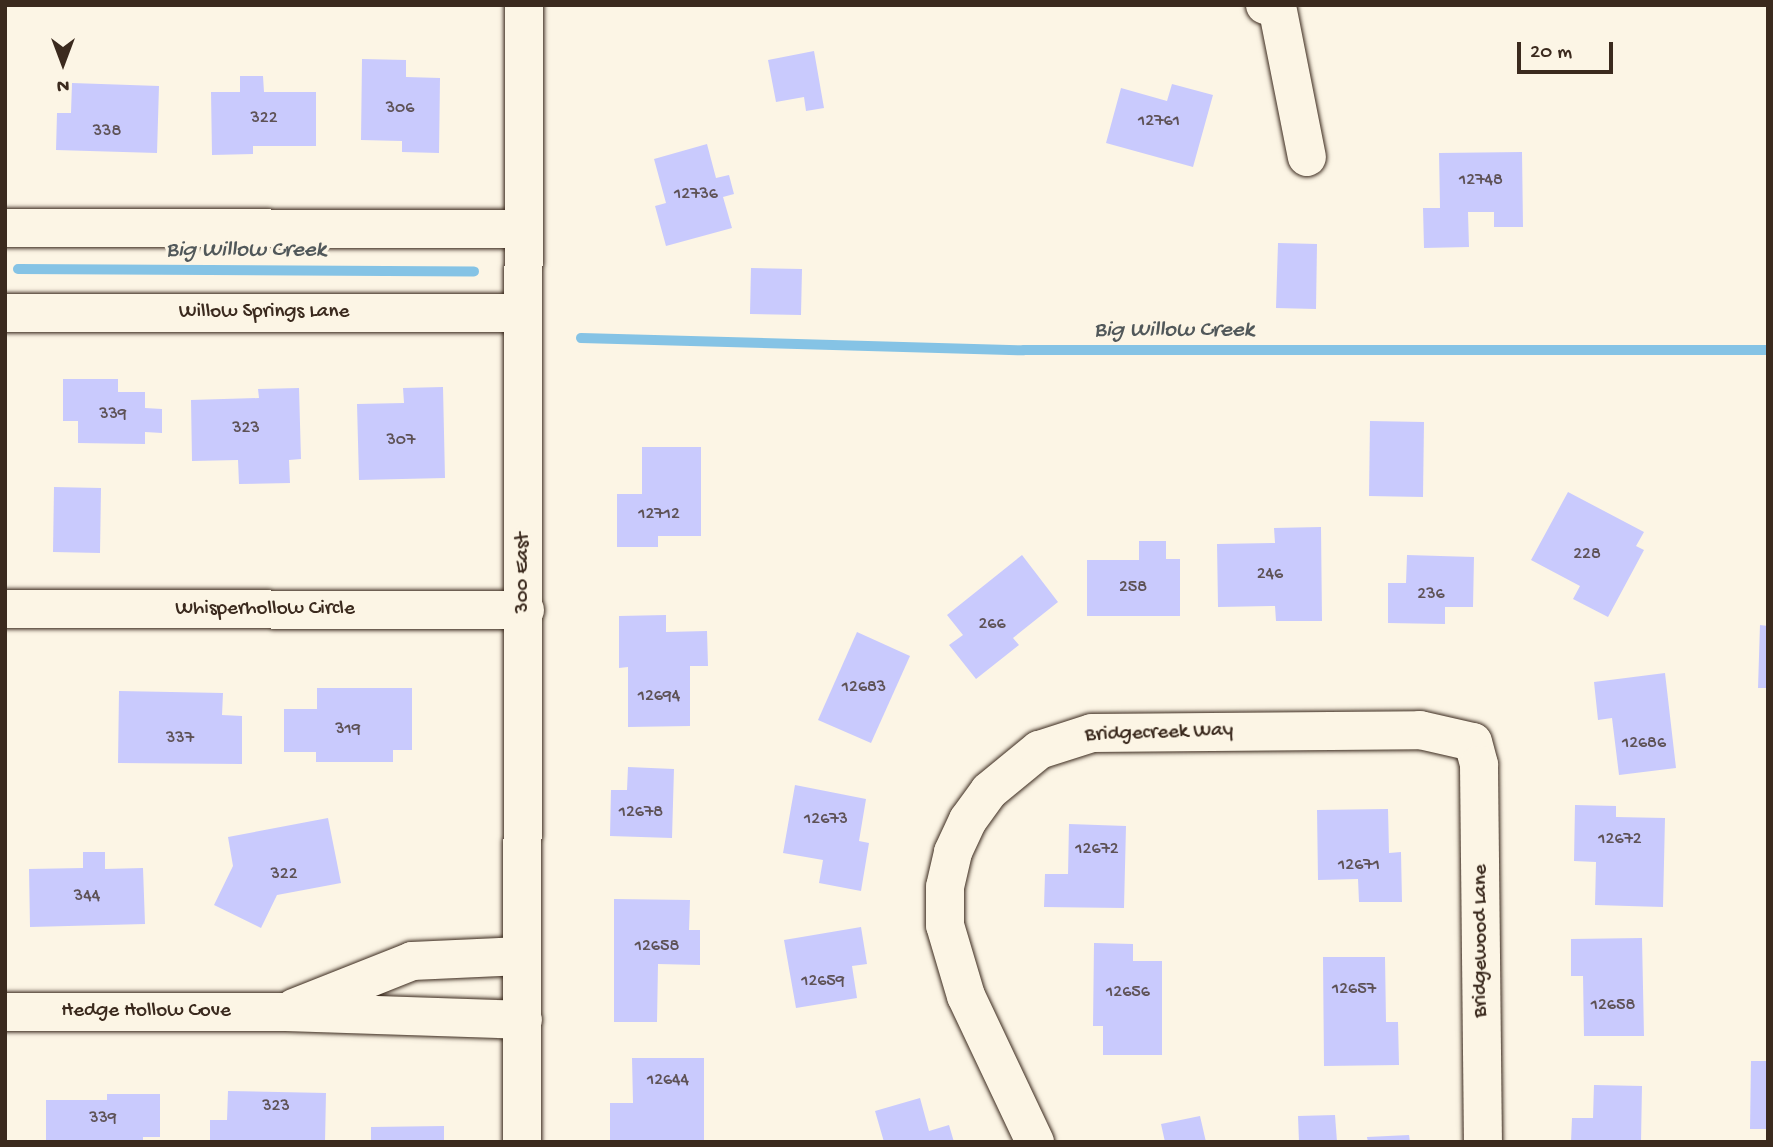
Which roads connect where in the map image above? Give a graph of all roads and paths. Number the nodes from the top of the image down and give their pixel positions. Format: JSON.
{"nodes":[{"id":1,"x":524,"y":5,"type":"edge"},
{"id":2,"x":1265,"y":5,"type":"edge"},
{"id":3,"x":1307,"y":158,"type":"dead end"},
{"id":4,"x":5,"y":228,"type":"edge"},
{"id":5,"x":521,"y":229,"type":"junction"},
{"id":6,"x":5,"y":313,"type":"edge"},
{"id":7,"x":522,"y":313,"type":"junction"},
{"id":8,"x":5,"y":609,"type":"edge"},
{"id":9,"x":525,"y":610,"type":"junction"},
{"id":10,"x":1473,"y":742,"type":"joint"},
{"id":11,"x":522,"y":956,"type":"junction"},
{"id":12,"x":5,"y":1012,"type":"edge"},
{"id":13,"x":286,"y":1012,"type":"junction"},
{"id":14,"x":523,"y":1020,"type":"junction"},
{"id":15,"x":522,"y":1142,"type":"edge"},
{"id":16,"x":1035,"y":1142,"type":"edge"},
{"id":17,"x":1483,"y":1142,"type":"edge"}],
"edges":[{"from":1,"to":5,"type":"street","name":"300 East"},
{"from":2,"to":3,"type":"street"},
{"from":4,"to":5,"type":"street"},
{"from":5,"to":7,"type":"street","name":"300 East"},
{"from":6,"to":7,"type":"street","name":"Willow Springs Lane"},
{"from":7,"to":9,"type":"street","name":"300 East"},
{"from":8,"to":9,"type":"street","name":"Whisperhollow Circle"},
{"from":9,"to":11,"type":"street","name":"300 East"},
{"from":10,"to":16,"type":"street","name":"Bridgecreek Way"},
{"from":10,"to":17,"type":"street","name":"Bridgewood Lane"},
{"from":11,"to":13,"type":"street","name":"Hedge Hollow Cove"},
{"from":11,"to":14,"type":"street","name":"300 East"},
{"from":12,"to":13,"type":"street","name":"Hedge Hollow Cove"},
{"from":13,"to":14,"type":"street","name":"Hedge Hollow Cove"},
{"from":14,"to":15,"type":"street","name":"300 East"}]}
